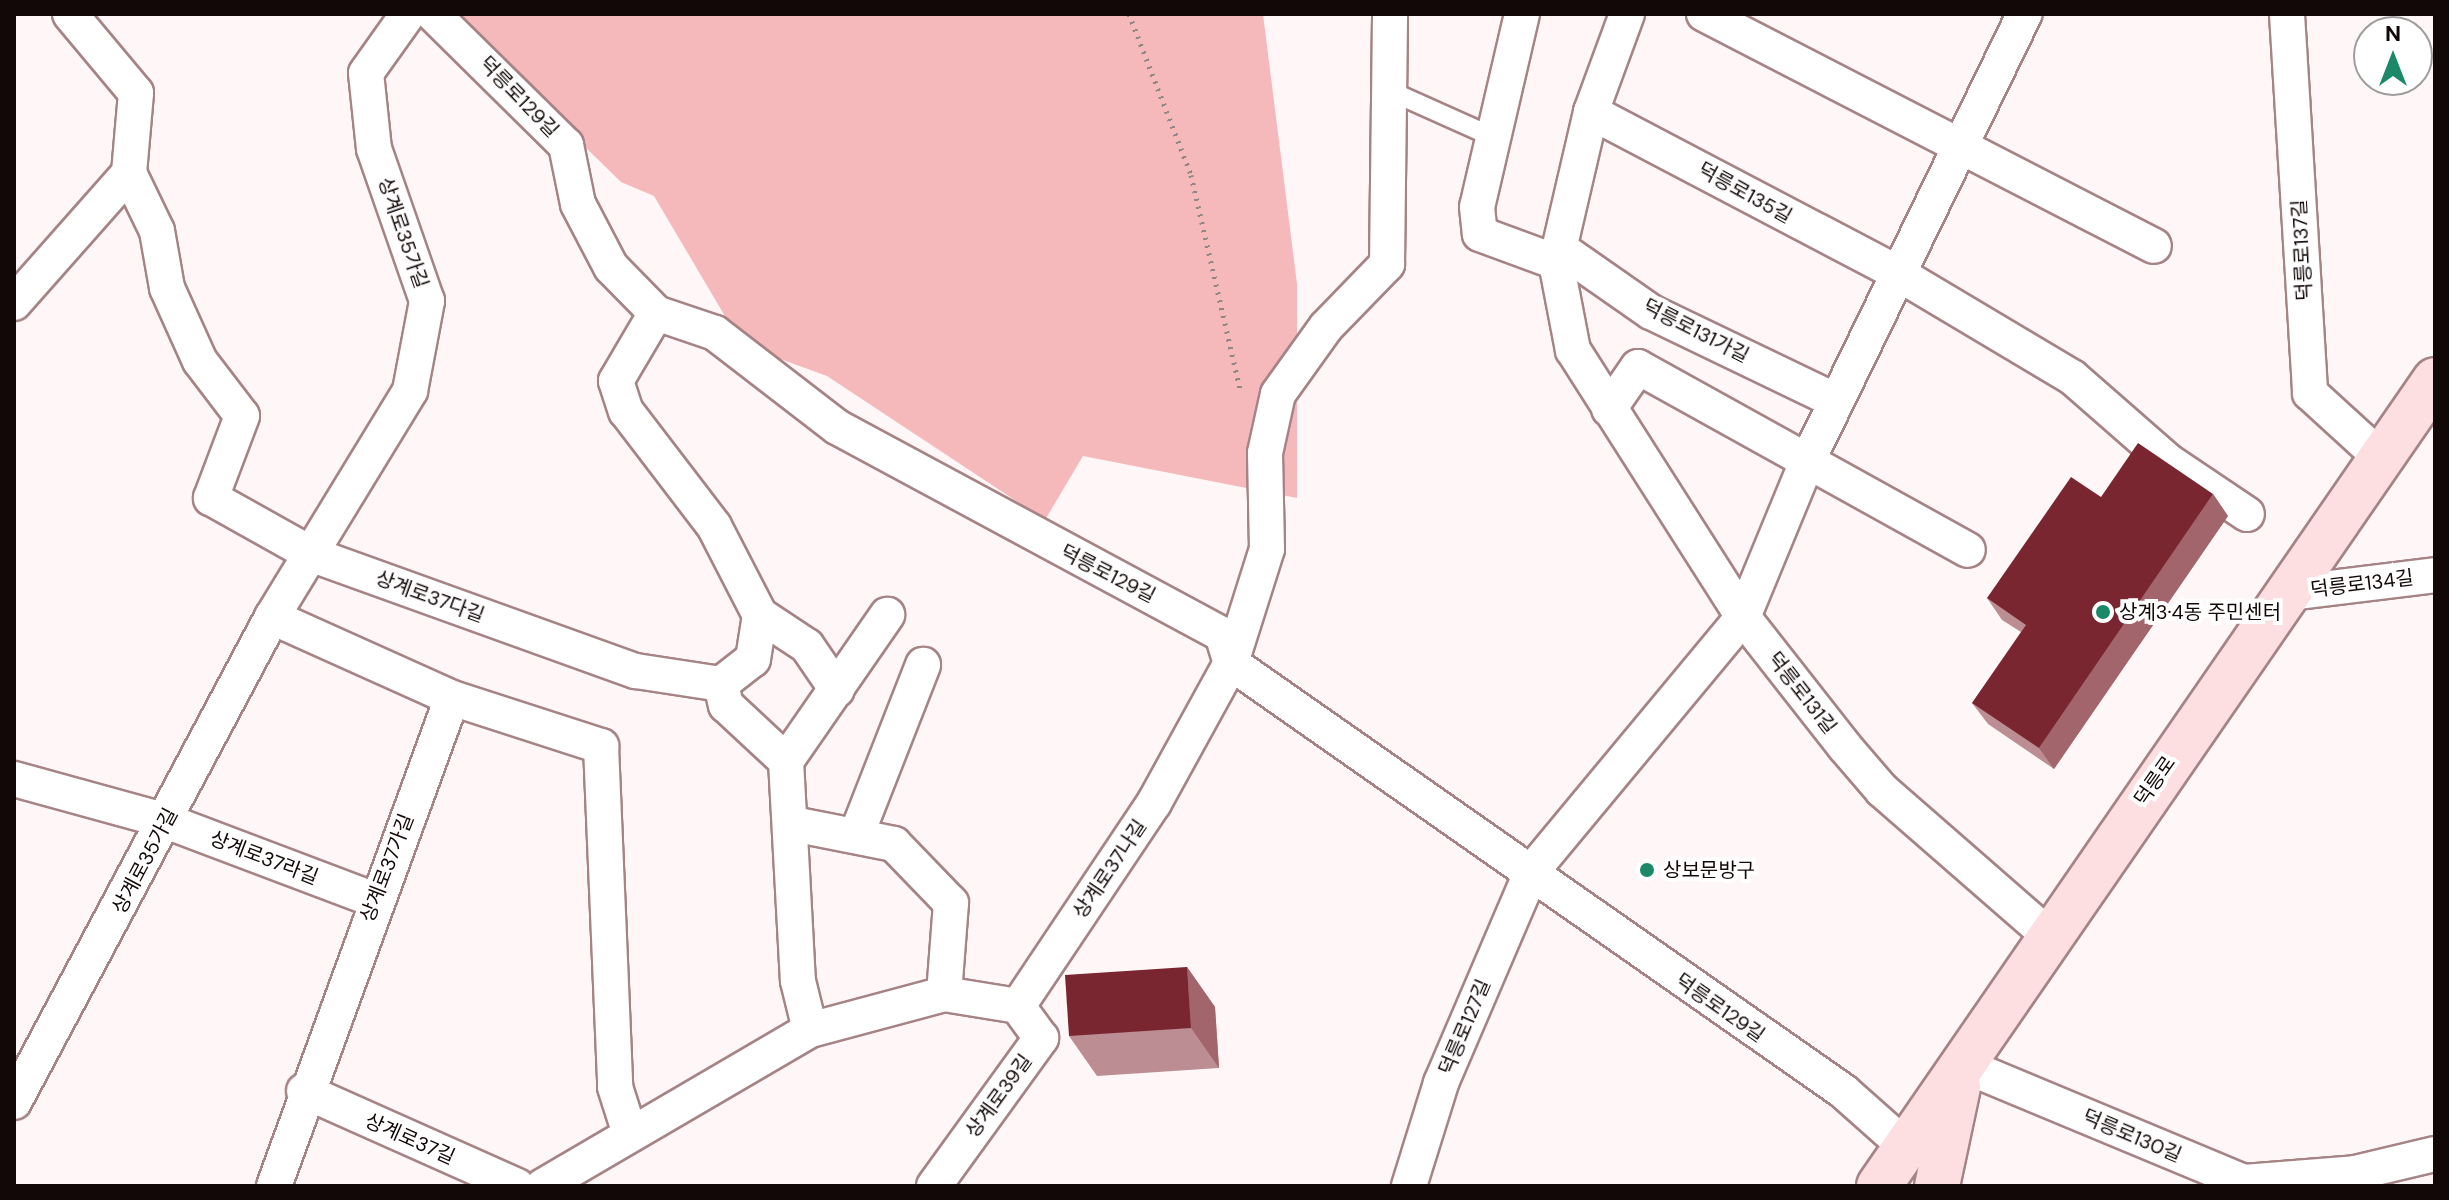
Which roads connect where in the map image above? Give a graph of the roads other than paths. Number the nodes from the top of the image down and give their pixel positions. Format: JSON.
{"nodes":[{"id":1,"x":70,"y":14,"type":"edge"},
{"id":2,"x":408,"y":14,"type":"edge"},
{"id":3,"x":433,"y":14,"type":"edge"},
{"id":4,"x":1390,"y":14,"type":"edge"},
{"id":5,"x":1522,"y":14,"type":"edge"},
{"id":6,"x":1627,"y":14,"type":"edge"},
{"id":7,"x":1704,"y":14,"type":"edge"},
{"id":8,"x":2287,"y":14,"type":"edge"},
{"id":9,"x":2015,"y":18,"type":"edge"},
{"id":10,"x":1388,"y":90,"type":"junction"},
{"id":11,"x":1591,"y":112,"type":"junction"},
{"id":12,"x":1493,"y":137,"type":"junction"},
{"id":13,"x":1963,"y":146,"type":"junction"},
{"id":14,"x":129,"y":173,"type":"junction"},
{"id":15,"x":2154,"y":246,"type":"dead end"},
{"id":16,"x":1559,"y":256,"type":"junction"},
{"id":17,"x":1899,"y":274,"type":"junction"},
{"id":18,"x":14,"y":303,"type":"edge"},
{"id":19,"x":656,"y":313,"type":"junction"},
{"id":20,"x":2435,"y":380,"type":"edge"},
{"id":21,"x":1836,"y":401,"type":"junction"},
{"id":22,"x":1609,"y":409,"type":"junction"},
{"id":23,"x":2379,"y":456,"type":"junction"},
{"id":24,"x":1807,"y":462,"type":"junction"},
{"id":25,"x":2247,"y":514,"type":"dead end"},
{"id":26,"x":1968,"y":550,"type":"dead end"},
{"id":27,"x":313,"y":555,"type":"junction"},
{"id":28,"x":2435,"y":575,"type":"edge"},
{"id":29,"x":2289,"y":593,"type":"junction"},
{"id":30,"x":760,"y":615,"type":"junction"},
{"id":31,"x":887,"y":615,"type":"dead end"},
{"id":32,"x":272,"y":617,"type":"junction"},
{"id":33,"x":1743,"y":617,"type":"junction"},
{"id":34,"x":1231,"y":663,"type":"junction"},
{"id":35,"x":923,"y":665,"type":"dead end"},
{"id":36,"x":721,"y":684,"type":"junction"},
{"id":37,"x":837,"y":690,"type":"junction"},
{"id":38,"x":452,"y":698,"type":"junction"},
{"id":39,"x":786,"y":761,"type":"junction"},
{"id":40,"x":14,"y":779,"type":"edge"},
{"id":41,"x":166,"y":821,"type":"junction"},
{"id":42,"x":793,"y":824,"type":"junction"},
{"id":43,"x":856,"y":836,"type":"junction"},
{"id":44,"x":1532,"y":871,"type":"junction"},
{"id":45,"x":375,"y":900,"type":"junction"},
{"id":46,"x":2046,"y":933,"type":"junction"},
{"id":47,"x":944,"y":994,"type":"junction"},
{"id":48,"x":1018,"y":1006,"type":"junction"},
{"id":49,"x":810,"y":1030,"type":"junction"},
{"id":50,"x":1963,"y":1065,"type":"junction"},
{"id":51,"x":304,"y":1091,"type":"junction"},
{"id":52,"x":14,"y":1102,"type":"edge"},
{"id":53,"x":630,"y":1134,"type":"junction"},
{"id":54,"x":1906,"y":1147,"type":"junction"},
{"id":55,"x":2435,"y":1154,"type":"edge"},
{"id":56,"x":2362,"y":1180,"type":"edge"},
{"id":57,"x":274,"y":1186,"type":"edge"},
{"id":58,"x":517,"y":1186,"type":"edge"},
{"id":59,"x":543,"y":1186,"type":"edge"},
{"id":60,"x":934,"y":1186,"type":"edge"},
{"id":61,"x":1409,"y":1186,"type":"edge"},
{"id":62,"x":1879,"y":1186,"type":"edge"},
{"id":63,"x":1937,"y":1186,"type":"edge"}],
"edges":[{"from":1,"to":14,"type":"street"},
{"from":2,"to":27,"type":"street","name":"상계로35가길"},
{"from":3,"to":19,"type":"street","name":"덕릉로129길"},
{"from":4,"to":10,"type":"street"},
{"from":5,"to":12,"type":"street"},
{"from":6,"to":11,"type":"street","name":"덕릉로131길"},
{"from":7,"to":13,"type":"street"},
{"from":8,"to":23,"type":"street","name":"덕릉로137길"},
{"from":9,"to":13,"type":"street"},
{"from":10,"to":12,"type":"lane"},
{"from":10,"to":34,"type":"street","name":"상계로37나길"},
{"from":11,"to":16,"type":"street","name":"덕릉로131길"},
{"from":11,"to":17,"type":"street","name":"덕릉로135길"},
{"from":12,"to":16,"type":"street"},
{"from":13,"to":15,"type":"street"},
{"from":13,"to":17,"type":"street"},
{"from":14,"to":18,"type":"street"},
{"from":14,"to":27,"type":"street","name":"상계로37다길"},
{"from":16,"to":21,"type":"street","name":"덕릉로131가길"},
{"from":16,"to":22,"type":"street","name":"덕릉로131길"},
{"from":17,"to":21,"type":"street"},
{"from":17,"to":25,"type":"street"},
{"from":19,"to":30,"type":"street"},
{"from":19,"to":34,"type":"street","name":"덕릉로129길"},
{"from":20,"to":23,"type":"main road","name":"덕릉로"},
{"from":21,"to":24,"type":"street"},
{"from":22,"to":24,"type":"street"},
{"from":22,"to":33,"type":"street","name":"덕릉로131길"},
{"from":23,"to":29,"type":"main road","name":"덕릉로"},
{"from":24,"to":26,"type":"street"},
{"from":24,"to":33,"type":"street"},
{"from":27,"to":32,"type":"street","name":"상계로35가길"},
{"from":27,"to":36,"type":"street","name":"상계로37다길"},
{"from":28,"to":29,"type":"street","name":"덕릉로134길"},
{"from":29,"to":46,"type":"main road","name":"덕릉로"},
{"from":30,"to":36,"type":"street"},
{"from":30,"to":37,"type":"street"},
{"from":31,"to":37,"type":"street"},
{"from":32,"to":38,"type":"street"},
{"from":32,"to":41,"type":"street","name":"상계로35가길"},
{"from":33,"to":44,"type":"street"},
{"from":33,"to":46,"type":"street","name":"덕릉로131길"},
{"from":34,"to":44,"type":"street","name":"덕릉로129길"},
{"from":34,"to":48,"type":"street","name":"상계로37나길"},
{"from":35,"to":43,"type":"street"},
{"from":36,"to":39,"type":"street"},
{"from":37,"to":39,"type":"street"},
{"from":38,"to":45,"type":"street","name":"상계로37가길"},
{"from":38,"to":53,"type":"street"},
{"from":39,"to":42,"type":"street"},
{"from":40,"to":41,"type":"street","name":"상계로37라길"},
{"from":41,"to":45,"type":"street","name":"상계로37라길"},
{"from":41,"to":52,"type":"street","name":"상계로35가길"},
{"from":42,"to":43,"type":"street"},
{"from":42,"to":49,"type":"street"},
{"from":43,"to":47,"type":"street"},
{"from":44,"to":54,"type":"street","name":"덕릉로129길"},
{"from":44,"to":61,"type":"street","name":"덕릉로127길"},
{"from":45,"to":51,"type":"street","name":"상계로37가길"},
{"from":46,"to":50,"type":"main road","name":"덕릉로"},
{"from":47,"to":48,"type":"street"},
{"from":47,"to":49,"type":"street"},
{"from":48,"to":60,"type":"street","name":"상계로39길"},
{"from":49,"to":53,"type":"street"},
{"from":50,"to":54,"type":"main road","name":"덕릉로"},
{"from":50,"to":56,"type":"street","name":"덕릉로130길"},
{"from":50,"to":63,"type":"main road"},
{"from":51,"to":57,"type":"street","name":"상계로37가길"},
{"from":51,"to":58,"type":"street","name":"상계로37길"},
{"from":53,"to":59,"type":"street"},
{"from":54,"to":62,"type":"main road","name":"덕릉로"},
{"from":55,"to":56,"type":"street","name":"덕릉로130길"}]}
